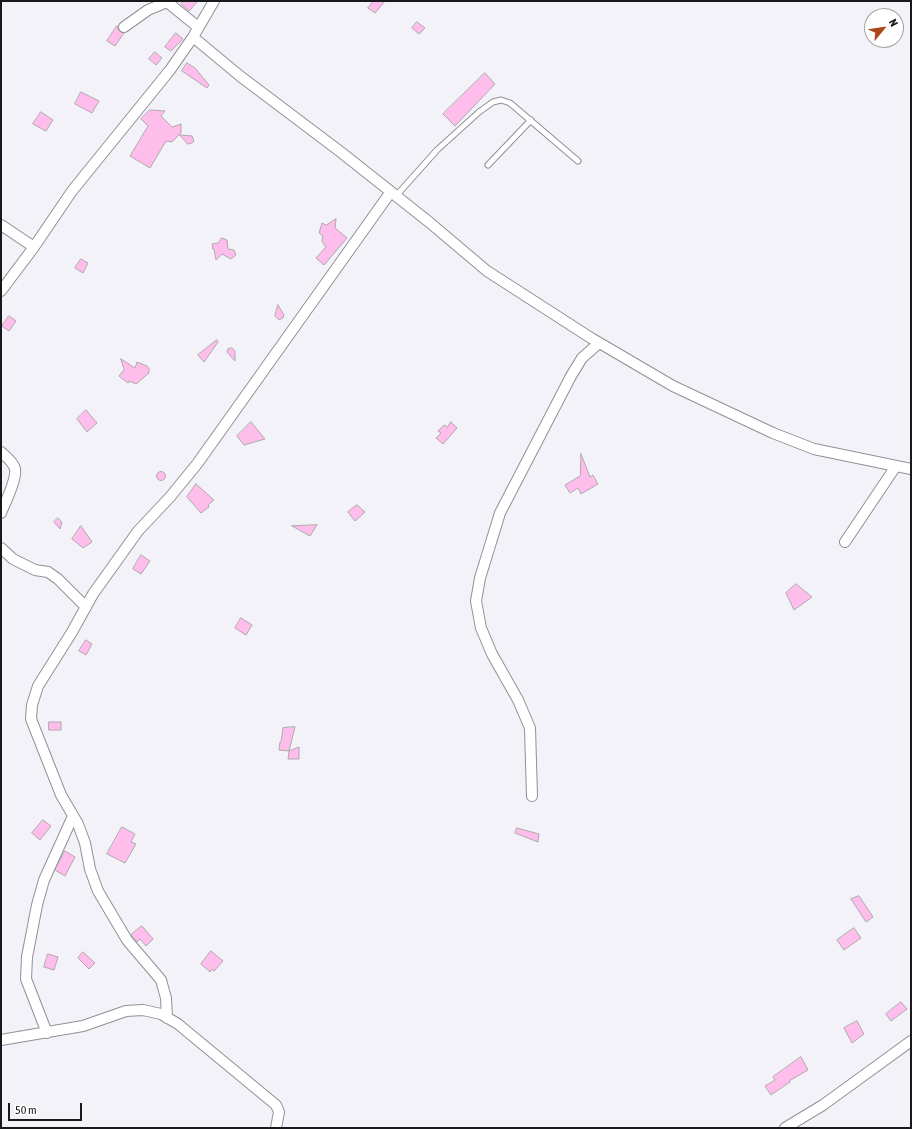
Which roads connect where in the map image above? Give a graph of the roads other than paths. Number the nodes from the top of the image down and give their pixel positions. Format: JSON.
{"nodes":[{"id":1,"x":167,"y":1,"type":"edge"},
{"id":2,"x":214,"y":1,"type":"edge"},
{"id":3,"x":124,"y":27,"type":"dead end"},
{"id":4,"x":198,"y":27,"type":"junction"},
{"id":5,"x":193,"y":37,"type":"junction"},
{"id":6,"x":531,"y":120,"type":"junction"},
{"id":7,"x":578,"y":161,"type":"dead end"},
{"id":8,"x":488,"y":165,"type":"dead end"},
{"id":9,"x":393,"y":195,"type":"junction"},
{"id":10,"x":1,"y":225,"type":"edge"},
{"id":11,"x":34,"y":248,"type":"junction"},
{"id":12,"x":1,"y":291,"type":"edge"},
{"id":13,"x":599,"y":343,"type":"junction"},
{"id":14,"x":1,"y":452,"type":"edge"},
{"id":15,"x":896,"y":466,"type":"junction"},
{"id":16,"x":911,"y":469,"type":"edge"},
{"id":17,"x":1,"y":514,"type":"edge"},
{"id":18,"x":845,"y":542,"type":"dead end"},
{"id":19,"x":1,"y":548,"type":"edge"},
{"id":20,"x":86,"y":607,"type":"junction"},
{"id":21,"x":532,"y":796,"type":"dead end"},
{"id":22,"x":73,"y":816,"type":"junction"},
{"id":23,"x":167,"y":1018,"type":"junction"},
{"id":24,"x":47,"y":1032,"type":"junction"},
{"id":25,"x":1,"y":1040,"type":"edge"},
{"id":26,"x":911,"y":1041,"type":"edge"},
{"id":27,"x":276,"y":1128,"type":"edge"},
{"id":28,"x":785,"y":1128,"type":"edge"}],
"edges":[{"from":1,"to":3,"type":"street"},
{"from":1,"to":4,"type":"street"},
{"from":2,"to":4,"type":"street"},
{"from":4,"to":5,"type":"street"},
{"from":5,"to":9,"type":"street"},
{"from":5,"to":11,"type":"street"},
{"from":6,"to":7,"type":"lane"},
{"from":6,"to":8,"type":"lane"},
{"from":6,"to":9,"type":"lane"},
{"from":9,"to":13,"type":"street"},
{"from":9,"to":20,"type":"street"},
{"from":10,"to":11,"type":"street"},
{"from":11,"to":12,"type":"street"},
{"from":13,"to":15,"type":"street"},
{"from":13,"to":21,"type":"street"},
{"from":14,"to":17,"type":"street"},
{"from":15,"to":16,"type":"street"},
{"from":15,"to":18,"type":"street"},
{"from":19,"to":20,"type":"street"},
{"from":20,"to":22,"type":"street"},
{"from":22,"to":23,"type":"street"},
{"from":22,"to":24,"type":"street"},
{"from":23,"to":24,"type":"street"},
{"from":23,"to":27,"type":"street"},
{"from":24,"to":25,"type":"street"},
{"from":26,"to":28,"type":"street"}]}
